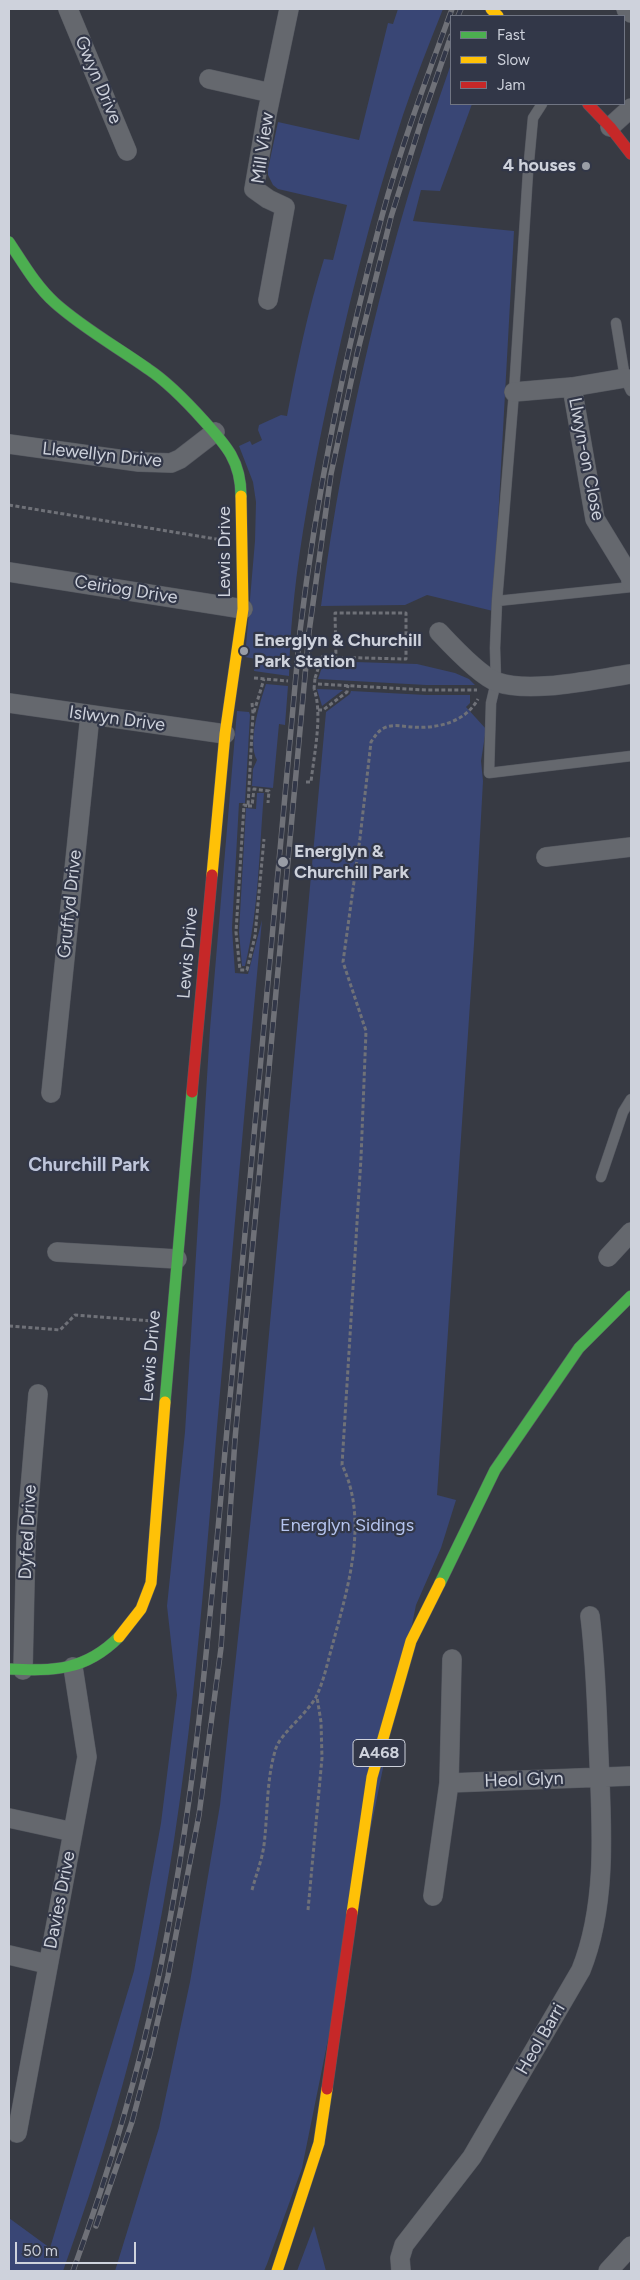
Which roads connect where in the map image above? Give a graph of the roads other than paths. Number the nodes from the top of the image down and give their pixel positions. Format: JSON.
{"nodes":[{"id":1,"x":68,"y":9,"type":"edge"},
{"id":2,"x":290,"y":9,"type":"edge"},
{"id":3,"x":626,"y":9,"type":"edge"},
{"id":4,"x":631,"y":14,"type":"edge"},
{"id":5,"x":209,"y":79,"type":"dead end"},
{"id":6,"x":271,"y":93,"type":"junction"},
{"id":7,"x":541,"y":105,"type":"edge"},
{"id":8,"x":589,"y":105,"type":"edge"},
{"id":9,"x":631,"y":108,"type":"edge"},
{"id":10,"x":610,"y":127,"type":"junction"},
{"id":11,"x":127,"y":152,"type":"dead end"},
{"id":12,"x":631,"y":154,"type":"edge"},
{"id":13,"x":9,"y":242,"type":"edge"},
{"id":14,"x":268,"y":300,"type":"dead end"},
{"id":15,"x":616,"y":323,"type":"dead end"},
{"id":16,"x":628,"y":385,"type":"edge"},
{"id":17,"x":572,"y":387,"type":"junction"},
{"id":18,"x":514,"y":392,"type":"junction"},
{"id":19,"x":215,"y":432,"type":"junction"},
{"id":20,"x":9,"y":444,"type":"edge"},
{"id":21,"x":9,"y":572,"type":"edge"},
{"id":22,"x":631,"y":582,"type":"edge"},
{"id":23,"x":631,"y":587,"type":"edge"},
{"id":24,"x":497,"y":601,"type":"junction"},
{"id":25,"x":243,"y":609,"type":"junction"},
{"id":26,"x":439,"y":632,"type":"dead end"},
{"id":27,"x":631,"y":674,"type":"edge"},
{"id":28,"x":496,"y":682,"type":"junction"},
{"id":29,"x":9,"y":703,"type":"edge"},
{"id":30,"x":90,"y":715,"type":"junction"},
{"id":31,"x":225,"y":734,"type":"junction"},
{"id":32,"x":631,"y":756,"type":"edge"},
{"id":33,"x":631,"y":848,"type":"edge"},
{"id":34,"x":546,"y":857,"type":"dead end"},
{"id":35,"x":51,"y":1093,"type":"dead end"},
{"id":36,"x":631,"y":1099,"type":"edge"},
{"id":37,"x":601,"y":1177,"type":"dead end"},
{"id":38,"x":631,"y":1232,"type":"edge"},
{"id":39,"x":57,"y":1252,"type":"dead end"},
{"id":40,"x":608,"y":1257,"type":"dead end"},
{"id":41,"x":177,"y":1259,"type":"junction"},
{"id":42,"x":631,"y":1296,"type":"edge"},
{"id":43,"x":38,"y":1394,"type":"dead end"},
{"id":44,"x":590,"y":1616,"type":"dead end"},
{"id":45,"x":452,"y":1658,"type":"dead end"},
{"id":46,"x":73,"y":1667,"type":"junction"},
{"id":47,"x":16,"y":1669,"type":"edge"},
{"id":48,"x":631,"y":1776,"type":"edge"},
{"id":49,"x":600,"y":1778,"type":"junction"},
{"id":50,"x":449,"y":1783,"type":"junction"},
{"id":51,"x":9,"y":1818,"type":"edge"},
{"id":52,"x":73,"y":1832,"type":"junction"},
{"id":53,"x":433,"y":1896,"type":"dead end"},
{"id":54,"x":9,"y":1955,"type":"edge"},
{"id":55,"x":48,"y":1964,"type":"junction"},
{"id":56,"x":17,"y":2132,"type":"dead end"},
{"id":57,"x":631,"y":2246,"type":"edge"},
{"id":58,"x":277,"y":2271,"type":"edge"},
{"id":59,"x":401,"y":2271,"type":"edge"},
{"id":60,"x":608,"y":2271,"type":"edge"}],
"edges":[{"from":1,"to":11,"type":"street","name":"Gwyn Drive"},
{"from":2,"to":6,"type":"street","name":"Mill View"},
{"from":3,"to":4,"type":"street"},
{"from":5,"to":6,"type":"street"},
{"from":6,"to":14,"type":"street","name":"Mill View"},
{"from":7,"to":18,"type":"lane"},
{"from":8,"to":10,"type":"street"},
{"from":9,"to":10,"type":"street"},
{"from":10,"to":12,"type":"street"},
{"from":13,"to":19,"type":"street","name":"Lewis Drive"},
{"from":15,"to":16,"type":"lane"},
{"from":16,"to":17,"type":"street"},
{"from":17,"to":18,"type":"street"},
{"from":17,"to":22,"type":"street","name":"Llwyn-on Close"},
{"from":18,"to":24,"type":"lane"},
{"from":19,"to":20,"type":"street","name":"Llewellyn Drive"},
{"from":19,"to":25,"type":"street","name":"Lewis Drive"},
{"from":21,"to":25,"type":"street","name":"Ceiriog Drive"},
{"from":23,"to":24,"type":"lane"},
{"from":24,"to":28,"type":"lane"},
{"from":25,"to":31,"type":"street","name":"Lewis Drive"},
{"from":26,"to":28,"type":"street"},
{"from":27,"to":28,"type":"street"},
{"from":28,"to":32,"type":"lane"},
{"from":29,"to":30,"type":"street","name":"Islwyn Drive"},
{"from":30,"to":31,"type":"street","name":"Islwyn Drive"},
{"from":30,"to":35,"type":"street","name":"Gruffyd Drive"},
{"from":31,"to":41,"type":"street","name":"Lewis Drive"},
{"from":33,"to":34,"type":"street"},
{"from":36,"to":37,"type":"lane"},
{"from":38,"to":40,"type":"street"},
{"from":39,"to":41,"type":"street"},
{"from":41,"to":46,"type":"street","name":"Lewis Drive"},
{"from":42,"to":58,"type":"street","number":"A468"},
{"from":43,"to":47,"type":"street","name":"Dyfed Drive"},
{"from":44,"to":49,"type":"street","name":"Heol Barri"},
{"from":45,"to":50,"type":"street"},
{"from":46,"to":47,"type":"street","name":"Lewis Drive"},
{"from":46,"to":52,"type":"street","name":"Davies Drive"},
{"from":48,"to":49,"type":"street"},
{"from":49,"to":50,"type":"street","name":"Heol Glyn"},
{"from":49,"to":59,"type":"street","name":"Heol Barri"},
{"from":50,"to":53,"type":"street"},
{"from":51,"to":52,"type":"street"},
{"from":52,"to":55,"type":"street","name":"Davies Drive"},
{"from":54,"to":55,"type":"street"},
{"from":55,"to":56,"type":"street","name":"Davies Drive"},
{"from":57,"to":60,"type":"street"}]}
